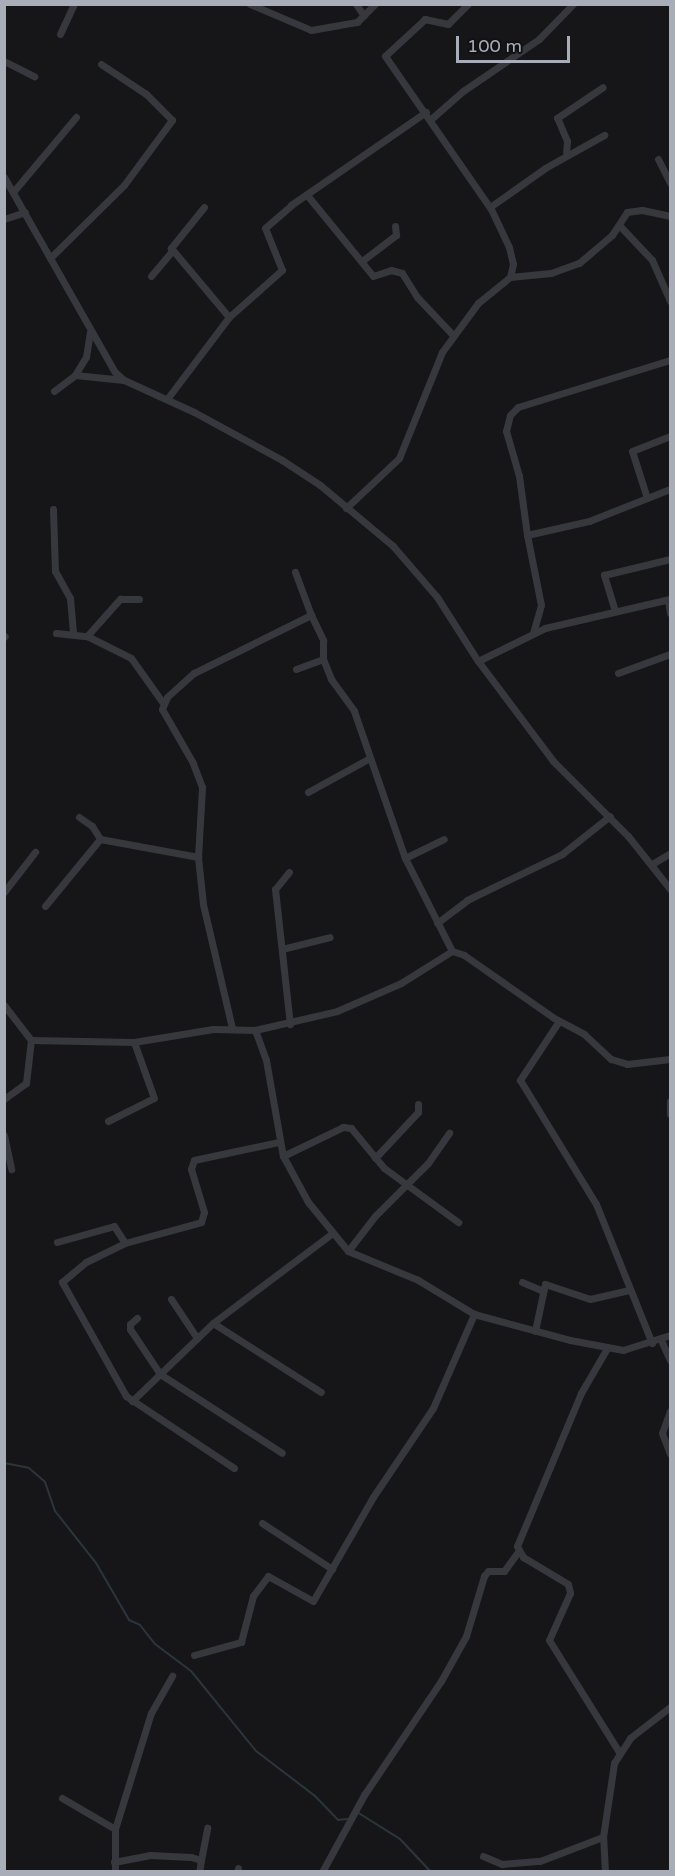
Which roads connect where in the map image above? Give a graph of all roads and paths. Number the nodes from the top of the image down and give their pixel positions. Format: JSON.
{"nodes":[{"id":1,"x":74,"y":4,"type":"edge"},
{"id":2,"x":250,"y":4,"type":"edge"},
{"id":3,"x":356,"y":4,"type":"edge"},
{"id":4,"x":375,"y":4,"type":"edge"},
{"id":5,"x":468,"y":4,"type":"edge"},
{"id":6,"x":573,"y":4,"type":"edge"},
{"id":7,"x":364,"y":16,"type":"junction"},
{"id":8,"x":60,"y":34,"type":"dead end"},
{"id":9,"x":4,"y":61,"type":"edge"},
{"id":10,"x":101,"y":64,"type":"dead end"},
{"id":11,"x":34,"y":76,"type":"dead end"},
{"id":12,"x":603,"y":87,"type":"dead end"},
{"id":13,"x":426,"y":112,"type":"junction"},
{"id":14,"x":76,"y":117,"type":"dead end"},
{"id":15,"x":431,"y":119,"type":"junction"},
{"id":16,"x":604,"y":135,"type":"dead end"},
{"id":17,"x":566,"y":155,"type":"junction"},
{"id":18,"x":658,"y":159,"type":"dead end"},
{"id":19,"x":4,"y":177,"type":"edge"},
{"id":20,"x":670,"y":183,"type":"edge"},
{"id":21,"x":13,"y":192,"type":"junction"},
{"id":22,"x":307,"y":195,"type":"junction"},
{"id":23,"x":204,"y":207,"type":"dead end"},
{"id":24,"x":490,"y":207,"type":"junction"},
{"id":25,"x":25,"y":212,"type":"junction"},
{"id":26,"x":670,"y":216,"type":"edge"},
{"id":27,"x":4,"y":219,"type":"edge"},
{"id":28,"x":619,"y":225,"type":"junction"},
{"id":29,"x":395,"y":226,"type":"dead end"},
{"id":30,"x":172,"y":251,"type":"junction"},
{"id":31,"x":50,"y":258,"type":"junction"},
{"id":32,"x":362,"y":261,"type":"junction"},
{"id":33,"x":151,"y":276,"type":"dead end"},
{"id":34,"x":510,"y":277,"type":"junction"},
{"id":35,"x":670,"y":301,"type":"edge"},
{"id":36,"x":228,"y":317,"type":"junction"},
{"id":37,"x":90,"y":332,"type":"junction"},
{"id":38,"x":452,"y":334,"type":"junction"},
{"id":39,"x":670,"y":360,"type":"edge"},
{"id":40,"x":75,"y":375,"type":"junction"},
{"id":41,"x":124,"y":380,"type":"junction"},
{"id":42,"x":54,"y":392,"type":"dead end"},
{"id":43,"x":167,"y":399,"type":"junction"},
{"id":44,"x":670,"y":436,"type":"edge"},
{"id":45,"x":670,"y":489,"type":"edge"},
{"id":46,"x":647,"y":498,"type":"junction"},
{"id":47,"x":346,"y":508,"type":"junction"},
{"id":48,"x":53,"y":509,"type":"dead end"},
{"id":49,"x":528,"y":535,"type":"junction"},
{"id":50,"x":670,"y":559,"type":"edge"},
{"id":51,"x":295,"y":572,"type":"dead end"},
{"id":52,"x":139,"y":599,"type":"dead end"},
{"id":53,"x":669,"y":599,"type":"edge"},
{"id":54,"x":615,"y":611,"type":"junction"},
{"id":55,"x":670,"y":613,"type":"edge"},
{"id":56,"x":311,"y":615,"type":"junction"},
{"id":57,"x":73,"y":632,"type":"junction"},
{"id":58,"x":56,"y":633,"type":"dead end"},
{"id":59,"x":533,"y":633,"type":"junction"},
{"id":60,"x":87,"y":636,"type":"junction"},
{"id":61,"x":670,"y":654,"type":"edge"},
{"id":62,"x":323,"y":659,"type":"junction"},
{"id":63,"x":477,"y":661,"type":"junction"},
{"id":64,"x":296,"y":669,"type":"dead end"},
{"id":65,"x":618,"y":673,"type":"dead end"},
{"id":66,"x":163,"y":703,"type":"junction"},
{"id":67,"x":368,"y":759,"type":"junction"},
{"id":68,"x":308,"y":792,"type":"dead end"},
{"id":69,"x":610,"y":816,"type":"junction"},
{"id":70,"x":80,"y":817,"type":"dead end"},
{"id":71,"x":444,"y":838,"type":"dead end"},
{"id":72,"x":100,"y":839,"type":"junction"},
{"id":73,"x":35,"y":852,"type":"dead end"},
{"id":74,"x":670,"y":854,"type":"edge"},
{"id":75,"x":198,"y":857,"type":"junction"},
{"id":76,"x":405,"y":858,"type":"junction"},
{"id":77,"x":652,"y":864,"type":"junction"},
{"id":78,"x":289,"y":872,"type":"dead end"},
{"id":79,"x":670,"y":889,"type":"edge"},
{"id":80,"x":4,"y":892,"type":"edge"},
{"id":81,"x":45,"y":906,"type":"dead end"},
{"id":82,"x":437,"y":923,"type":"junction"},
{"id":83,"x":330,"y":937,"type":"dead end"},
{"id":84,"x":282,"y":950,"type":"junction"},
{"id":85,"x":452,"y":951,"type":"junction"},
{"id":86,"x":4,"y":1005,"type":"edge"},
{"id":87,"x":560,"y":1021,"type":"junction"},
{"id":88,"x":290,"y":1024,"type":"junction"},
{"id":89,"x":232,"y":1028,"type":"junction"},
{"id":90,"x":255,"y":1030,"type":"junction"},
{"id":91,"x":31,"y":1040,"type":"junction"},
{"id":92,"x":134,"y":1042,"type":"junction"},
{"id":93,"x":670,"y":1059,"type":"edge"},
{"id":94,"x":4,"y":1099,"type":"edge"},
{"id":95,"x":670,"y":1101,"type":"edge"},
{"id":96,"x":418,"y":1104,"type":"dead end"},
{"id":97,"x":670,"y":1114,"type":"edge"},
{"id":98,"x":108,"y":1121,"type":"dead end"},
{"id":99,"x":449,"y":1133,"type":"dead end"},
{"id":100,"x":4,"y":1135,"type":"edge"},
{"id":101,"x":279,"y":1143,"type":"junction"},
{"id":102,"x":283,"y":1155,"type":"junction"},
{"id":103,"x":375,"y":1158,"type":"junction"},
{"id":104,"x":11,"y":1169,"type":"dead end"},
{"id":105,"x":406,"y":1187,"type":"junction"},
{"id":106,"x":458,"y":1222,"type":"dead end"},
{"id":107,"x":331,"y":1234,"type":"junction"},
{"id":108,"x":57,"y":1242,"type":"dead end"},
{"id":109,"x":125,"y":1244,"type":"junction"},
{"id":110,"x":348,"y":1251,"type":"junction"},
{"id":111,"x":522,"y":1282,"type":"dead end"},
{"id":112,"x":628,"y":1290,"type":"junction"},
{"id":113,"x":543,"y":1292,"type":"junction"},
{"id":114,"x":171,"y":1299,"type":"dead end"},
{"id":115,"x":474,"y":1314,"type":"junction"},
{"id":116,"x":137,"y":1318,"type":"dead end"},
{"id":117,"x":213,"y":1323,"type":"junction"},
{"id":118,"x":535,"y":1331,"type":"junction"},
{"id":119,"x":670,"y":1335,"type":"edge"},
{"id":120,"x":197,"y":1338,"type":"junction"},
{"id":121,"x":661,"y":1340,"type":"junction"},
{"id":122,"x":652,"y":1343,"type":"junction"},
{"id":123,"x":606,"y":1350,"type":"junction"},
{"id":124,"x":670,"y":1360,"type":"edge"},
{"id":125,"x":160,"y":1374,"type":"junction"},
{"id":126,"x":321,"y":1392,"type":"dead end"},
{"id":127,"x":132,"y":1401,"type":"junction"},
{"id":128,"x":670,"y":1411,"type":"edge"},
{"id":129,"x":282,"y":1453,"type":"dead end"},
{"id":130,"x":670,"y":1454,"type":"edge"},
{"id":131,"x":234,"y":1468,"type":"dead end"},
{"id":132,"x":262,"y":1523,"type":"dead end"},
{"id":133,"x":518,"y":1552,"type":"junction"},
{"id":134,"x":332,"y":1569,"type":"junction"},
{"id":135,"x":195,"y":1655,"type":"dead end"},
{"id":136,"x":172,"y":1676,"type":"dead end"},
{"id":137,"x":670,"y":1707,"type":"edge"},
{"id":138,"x":620,"y":1752,"type":"junction"},
{"id":139,"x":62,"y":1798,"type":"dead end"},
{"id":140,"x":207,"y":1828,"type":"dead end"},
{"id":141,"x":115,"y":1829,"type":"junction"},
{"id":142,"x":603,"y":1837,"type":"junction"},
{"id":143,"x":483,"y":1856,"type":"dead end"},
{"id":144,"x":201,"y":1860,"type":"junction"},
{"id":145,"x":114,"y":1862,"type":"junction"},
{"id":146,"x":115,"y":1872,"type":"edge"},
{"id":147,"x":199,"y":1872,"type":"edge"},
{"id":148,"x":322,"y":1872,"type":"edge"},
{"id":149,"x":605,"y":1872,"type":"edge"}],
"edges":[{"from":1,"to":8,"type":"street"},
{"from":2,"to":7,"type":"street"},
{"from":3,"to":7,"type":"street"},
{"from":4,"to":7,"type":"street"},
{"from":5,"to":13,"type":"street"},
{"from":6,"to":15,"type":"street"},
{"from":9,"to":11,"type":"street"},
{"from":10,"to":31,"type":"street"},
{"from":12,"to":17,"type":"street"},
{"from":13,"to":15,"type":"street"},
{"from":13,"to":22,"type":"street"},
{"from":14,"to":21,"type":"street"},
{"from":15,"to":24,"type":"street"},
{"from":16,"to":17,"type":"street"},
{"from":17,"to":24,"type":"street"},
{"from":18,"to":20,"type":"street"},
{"from":19,"to":21,"type":"street"},
{"from":21,"to":25,"type":"street"},
{"from":22,"to":32,"type":"street"},
{"from":22,"to":36,"type":"street"},
{"from":23,"to":30,"type":"street"},
{"from":24,"to":34,"type":"street"},
{"from":25,"to":27,"type":"street"},
{"from":25,"to":31,"type":"street"},
{"from":26,"to":28,"type":"street"},
{"from":28,"to":34,"type":"street"},
{"from":28,"to":35,"type":"street"},
{"from":29,"to":32,"type":"street"},
{"from":30,"to":33,"type":"street"},
{"from":30,"to":36,"type":"street"},
{"from":31,"to":37,"type":"street"},
{"from":32,"to":38,"type":"street"},
{"from":34,"to":38,"type":"street"},
{"from":36,"to":43,"type":"street"},
{"from":37,"to":40,"type":"street"},
{"from":37,"to":41,"type":"street"},
{"from":38,"to":47,"type":"street"},
{"from":39,"to":49,"type":"street"},
{"from":40,"to":41,"type":"street"},
{"from":40,"to":42,"type":"street"},
{"from":41,"to":43,"type":"street"},
{"from":43,"to":47,"type":"street"},
{"from":44,"to":46,"type":"street"},
{"from":45,"to":46,"type":"street"},
{"from":46,"to":49,"type":"street"},
{"from":47,"to":63,"type":"street"},
{"from":48,"to":57,"type":"street"},
{"from":49,"to":59,"type":"street"},
{"from":50,"to":54,"type":"street"},
{"from":51,"to":56,"type":"street"},
{"from":52,"to":60,"type":"street"},
{"from":53,"to":54,"type":"street"},
{"from":53,"to":55,"type":"street"},
{"from":54,"to":59,"type":"street"},
{"from":56,"to":62,"type":"street"},
{"from":56,"to":66,"type":"street"},
{"from":57,"to":58,"type":"street"},
{"from":57,"to":60,"type":"street"},
{"from":59,"to":63,"type":"street"},
{"from":60,"to":66,"type":"street"},
{"from":61,"to":65,"type":"street"},
{"from":62,"to":64,"type":"street"},
{"from":62,"to":67,"type":"street"},
{"from":63,"to":69,"type":"street"},
{"from":66,"to":75,"type":"street"},
{"from":67,"to":68,"type":"street"},
{"from":67,"to":76,"type":"street"},
{"from":69,"to":77,"type":"street"},
{"from":69,"to":82,"type":"street"},
{"from":70,"to":72,"type":"street"},
{"from":71,"to":76,"type":"street"},
{"from":72,"to":75,"type":"street"},
{"from":72,"to":81,"type":"street"},
{"from":73,"to":80,"type":"street"},
{"from":74,"to":77,"type":"street"},
{"from":75,"to":89,"type":"street"},
{"from":76,"to":82,"type":"street"},
{"from":77,"to":79,"type":"street"},
{"from":78,"to":84,"type":"street"},
{"from":82,"to":85,"type":"street"},
{"from":83,"to":84,"type":"street"},
{"from":84,"to":88,"type":"street"},
{"from":85,"to":87,"type":"street"},
{"from":85,"to":88,"type":"street"},
{"from":86,"to":91,"type":"street"},
{"from":87,"to":93,"type":"street"},
{"from":87,"to":112,"type":"street"},
{"from":88,"to":90,"type":"street"},
{"from":89,"to":90,"type":"street"},
{"from":89,"to":92,"type":"street"},
{"from":90,"to":101,"type":"street"},
{"from":91,"to":92,"type":"street"},
{"from":91,"to":94,"type":"street"},
{"from":92,"to":98,"type":"street"},
{"from":95,"to":97,"type":"street"},
{"from":96,"to":103,"type":"street"},
{"from":99,"to":105,"type":"street"},
{"from":100,"to":104,"type":"street"},
{"from":101,"to":102,"type":"street"},
{"from":101,"to":109,"type":"street"},
{"from":102,"to":103,"type":"street"},
{"from":102,"to":107,"type":"street"},
{"from":103,"to":105,"type":"street"},
{"from":105,"to":106,"type":"street"},
{"from":105,"to":110,"type":"street"},
{"from":107,"to":110,"type":"street"},
{"from":107,"to":117,"type":"street"},
{"from":108,"to":109,"type":"street"},
{"from":109,"to":127,"type":"street"},
{"from":110,"to":115,"type":"street"},
{"from":111,"to":113,"type":"street"},
{"from":112,"to":113,"type":"street"},
{"from":112,"to":122,"type":"street"},
{"from":113,"to":118,"type":"street"},
{"from":114,"to":120,"type":"street"},
{"from":115,"to":118,"type":"street"},
{"from":115,"to":134,"type":"street"},
{"from":116,"to":125,"type":"street"},
{"from":117,"to":120,"type":"street"},
{"from":117,"to":126,"type":"street"},
{"from":118,"to":123,"type":"street"},
{"from":119,"to":121,"type":"street"},
{"from":120,"to":125,"type":"street"},
{"from":121,"to":122,"type":"street"},
{"from":121,"to":124,"type":"street"},
{"from":122,"to":123,"type":"street"},
{"from":123,"to":133,"type":"street"},
{"from":125,"to":127,"type":"street"},
{"from":125,"to":129,"type":"street"},
{"from":127,"to":131,"type":"street"},
{"from":128,"to":130,"type":"street"},
{"from":132,"to":134,"type":"street"},
{"from":133,"to":138,"type":"street"},
{"from":133,"to":148,"type":"street"},
{"from":134,"to":135,"type":"street"},
{"from":136,"to":141,"type":"street"},
{"from":137,"to":138,"type":"street"},
{"from":138,"to":142,"type":"street"},
{"from":139,"to":141,"type":"street"},
{"from":140,"to":144,"type":"street"},
{"from":141,"to":145,"type":"street"},
{"from":142,"to":143,"type":"street"},
{"from":142,"to":149,"type":"street"},
{"from":144,"to":145,"type":"street"},
{"from":144,"to":147,"type":"street"},
{"from":145,"to":146,"type":"street"}]}
